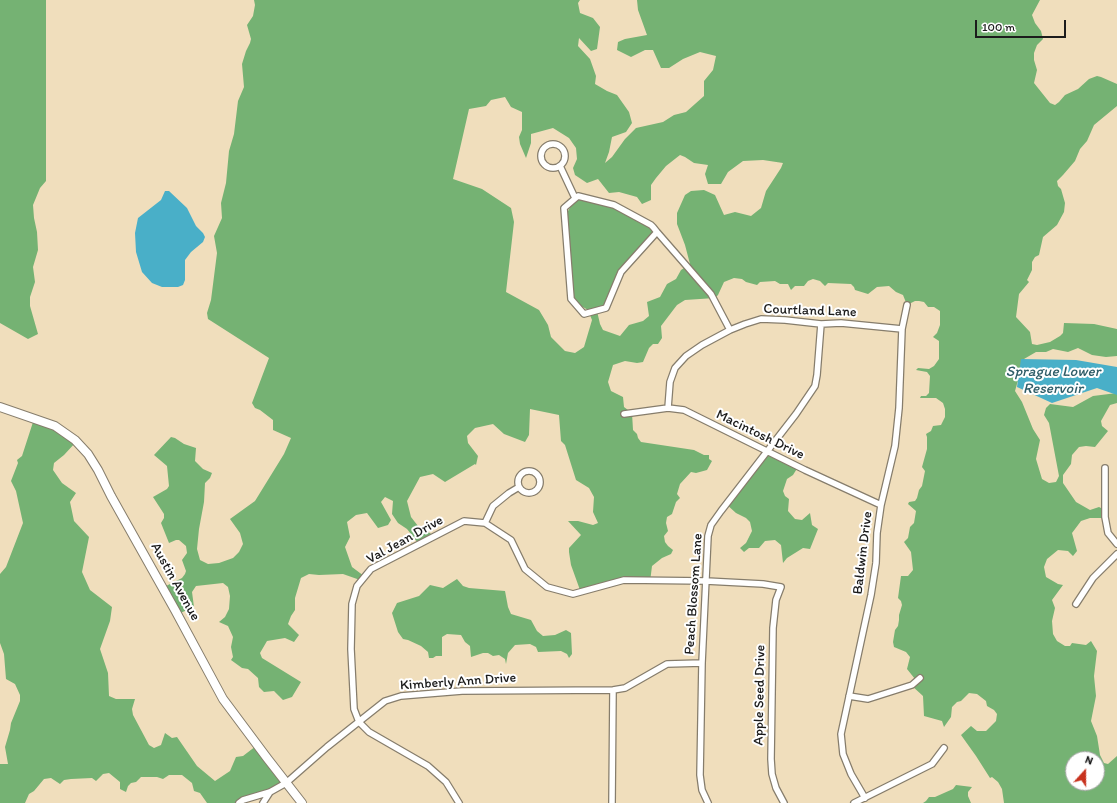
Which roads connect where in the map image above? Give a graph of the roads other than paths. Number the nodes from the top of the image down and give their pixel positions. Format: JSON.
{"nodes":[{"id":1,"x":560,"y":166,"type":"junction"},
{"id":2,"x":575,"y":198,"type":"junction"},
{"id":3,"x":657,"y":232,"type":"junction"},
{"id":4,"x":907,"y":304,"type":"dead end"},
{"id":5,"x":821,"y":324,"type":"junction"},
{"id":6,"x":902,"y":329,"type":"junction"},
{"id":7,"x":730,"y":330,"type":"junction"},
{"id":8,"x":0,"y":406,"type":"edge"},
{"id":9,"x":668,"y":408,"type":"junction"},
{"id":10,"x":624,"y":414,"type":"dead end"},
{"id":11,"x":767,"y":451,"type":"junction"},
{"id":12,"x":1105,"y":468,"type":"dead end"},
{"id":13,"x":519,"y":487,"type":"dead end"},
{"id":14,"x":881,"y":506,"type":"junction"},
{"id":15,"x":485,"y":523,"type":"junction"},
{"id":16,"x":1117,"y":544,"type":"edge"},
{"id":17,"x":1117,"y":554,"type":"edge"},
{"id":18,"x":706,"y":582,"type":"junction"},
{"id":19,"x":1076,"y":604,"type":"dead end"},
{"id":20,"x":702,"y":663,"type":"junction"},
{"id":21,"x":920,"y":678,"type":"dead end"},
{"id":22,"x":613,"y":690,"type":"junction"},
{"id":23,"x":849,"y":696,"type":"junction"},
{"id":24,"x":359,"y":722,"type":"junction"},
{"id":25,"x":944,"y":748,"type":"dead end"},
{"id":26,"x":286,"y":783,"type":"junction"},
{"id":27,"x":270,"y":792,"type":"junction"},
{"id":28,"x":865,"y":798,"type":"junction"},
{"id":29,"x":239,"y":803,"type":"edge"},
{"id":30,"x":263,"y":803,"type":"edge"},
{"id":31,"x":302,"y":803,"type":"edge"},
{"id":32,"x":459,"y":803,"type":"edge"},
{"id":33,"x":612,"y":803,"type":"edge"},
{"id":34,"x":708,"y":803,"type":"edge"},
{"id":35,"x":784,"y":803,"type":"edge"},
{"id":36,"x":854,"y":803,"type":"edge"}],
"edges":[{"from":1,"to":1,"type":"street"},
{"from":1,"to":2,"type":"street"},
{"from":2,"to":3,"type":"street"},
{"from":2,"to":3,"type":"street"},
{"from":3,"to":7,"type":"street"},
{"from":4,"to":6,"type":"street","name":"Baldwin Drive"},
{"from":5,"to":6,"type":"street","name":"Courtland Lane"},
{"from":5,"to":7,"type":"street","name":"Courtland Lane"},
{"from":5,"to":11,"type":"street","name":"Peach Blossom Lane"},
{"from":6,"to":14,"type":"street","name":"Baldwin Drive"},
{"from":7,"to":9,"type":"street","name":"Courtland Lane"},
{"from":8,"to":26,"type":"street","name":"Austin Avenue"},
{"from":9,"to":10,"type":"street","name":"Macintosh Drive"},
{"from":9,"to":11,"type":"street","name":"Macintosh Drive"},
{"from":11,"to":14,"type":"street","name":"Macintosh Drive"},
{"from":11,"to":18,"type":"street","name":"Peach Blossom Lane"},
{"from":12,"to":16,"type":"street"},
{"from":13,"to":15,"type":"street"},
{"from":14,"to":23,"type":"street","name":"Baldwin Drive"},
{"from":15,"to":18,"type":"street"},
{"from":15,"to":24,"type":"street","name":"Val Jean Drive"},
{"from":17,"to":19,"type":"street"},
{"from":18,"to":20,"type":"street","name":"Peach Blossom Lane"},
{"from":18,"to":35,"type":"street","name":"Apple Seed Drive"},
{"from":20,"to":22,"type":"street","name":"Kimberly Ann Drive"},
{"from":20,"to":34,"type":"street","name":"Peach Blossom Lane"},
{"from":21,"to":23,"type":"street"},
{"from":22,"to":24,"type":"street","name":"Kimberly Ann Drive"},
{"from":22,"to":33,"type":"street"},
{"from":23,"to":28,"type":"street","name":"Baldwin Drive"},
{"from":24,"to":26,"type":"street","name":"Kimberly Ann Drive"},
{"from":24,"to":32,"type":"street"},
{"from":25,"to":28,"type":"street"},
{"from":26,"to":27,"type":"street","name":"Kimberly Ann Drive"},
{"from":26,"to":31,"type":"street","name":"Austin Avenue"},
{"from":27,"to":29,"type":"street","name":"Kimberly Ann Drive"},
{"from":27,"to":30,"type":"street"},
{"from":28,"to":36,"type":"street"}]}
